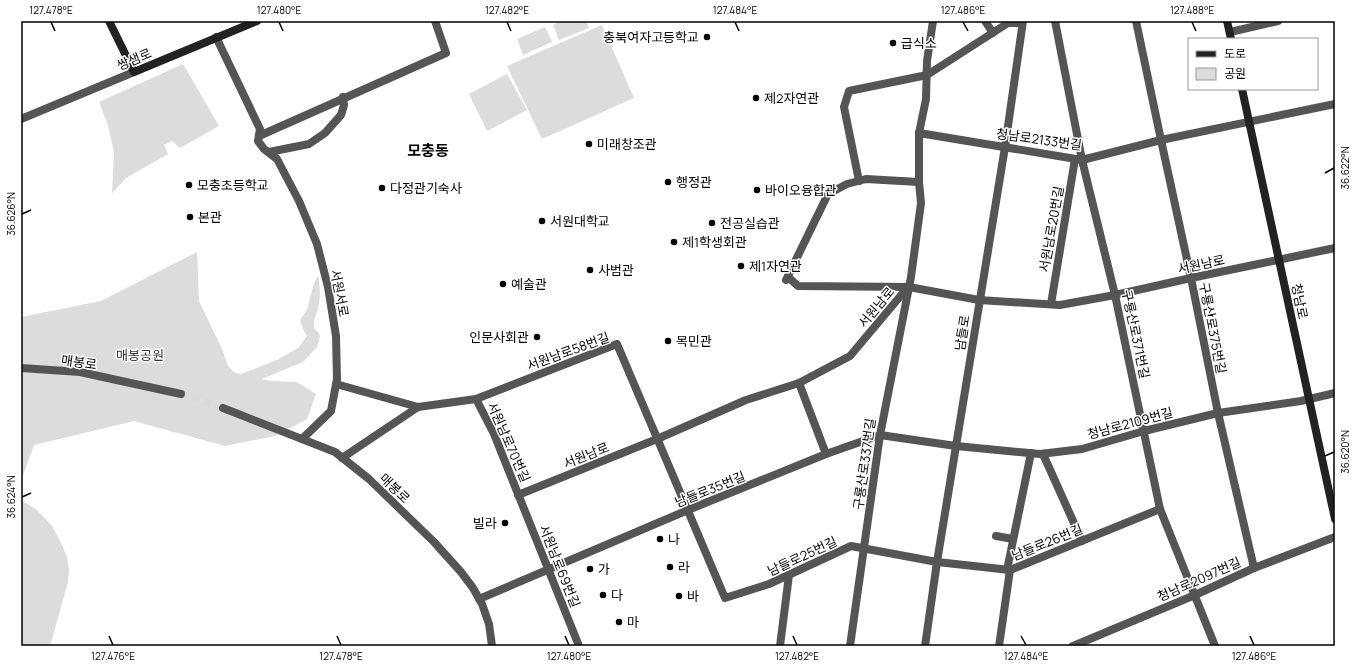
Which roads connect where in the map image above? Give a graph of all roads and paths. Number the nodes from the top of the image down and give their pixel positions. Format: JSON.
{"nodes":[{"id":1,"x":109,"y":21,"type":"edge"},
{"id":2,"x":257,"y":21,"type":"edge"},
{"id":3,"x":435,"y":21,"type":"edge"},
{"id":4,"x":933,"y":21,"type":"edge"},
{"id":5,"x":985,"y":21,"type":"edge"},
{"id":6,"x":1048,"y":21,"type":"edge"},
{"id":7,"x":1056,"y":21,"type":"edge"},
{"id":8,"x":1136,"y":21,"type":"edge"},
{"id":9,"x":1227,"y":21,"type":"edge"},
{"id":10,"x":1278,"y":21,"type":"edge"},
{"id":11,"x":1023,"y":22,"type":"edge"},
{"id":12,"x":993,"y":33,"type":"junction"},
{"id":13,"x":1230,"y":36,"type":"edge"},
{"id":14,"x":216,"y":37,"type":"junction"},
{"id":15,"x":134,"y":72,"type":"junction"},
{"id":16,"x":927,"y":75,"type":"junction"},
{"id":17,"x":1242,"y":90,"type":"edge"},
{"id":18,"x":343,"y":98,"type":"junction"},
{"id":19,"x":1335,"y":104,"type":"edge"},
{"id":20,"x":21,"y":119,"type":"edge"},
{"id":21,"x":1249,"y":122,"type":"junction"},
{"id":22,"x":919,"y":133,"type":"junction"},
{"id":23,"x":259,"y":136,"type":"junction"},
{"id":24,"x":1161,"y":140,"type":"junction"},
{"id":25,"x":1005,"y":147,"type":"junction"},
{"id":26,"x":269,"y":152,"type":"junction"},
{"id":27,"x":1078,"y":159,"type":"junction"},
{"id":28,"x":859,"y":181,"type":"junction"},
{"id":29,"x":919,"y":182,"type":"junction"},
{"id":30,"x":1335,"y":248,"type":"edge"},
{"id":31,"x":1279,"y":261,"type":"junction"},
{"id":32,"x":1191,"y":278,"type":"junction"},
{"id":33,"x":908,"y":287,"type":"junction"},
{"id":34,"x":1115,"y":295,"type":"junction"},
{"id":35,"x":979,"y":300,"type":"junction"},
{"id":36,"x":1051,"y":304,"type":"junction"},
{"id":37,"x":21,"y":368,"type":"edge"},
{"id":38,"x":798,"y":383,"type":"junction"},
{"id":39,"x":336,"y":384,"type":"junction"},
{"id":40,"x":1335,"y":393,"type":"edge"},
{"id":41,"x":181,"y":394,"type":"tunnel mouth"},
{"id":42,"x":476,"y":399,"type":"junction"},
{"id":43,"x":1309,"y":399,"type":"junction"},
{"id":44,"x":418,"y":407,"type":"junction"},
{"id":45,"x":223,"y":408,"type":"tunnel mouth"},
{"id":46,"x":1218,"y":413,"type":"junction"},
{"id":47,"x":1144,"y":431,"type":"junction"},
{"id":48,"x":880,"y":435,"type":"junction"},
{"id":49,"x":302,"y":438,"type":"junction"},
{"id":50,"x":657,"y":439,"type":"junction"},
{"id":51,"x":956,"y":446,"type":"junction"},
{"id":52,"x":1032,"y":453,"type":"junction"},
{"id":53,"x":826,"y":454,"type":"junction"},
{"id":54,"x":1044,"y":454,"type":"junction"},
{"id":55,"x":342,"y":458,"type":"junction"},
{"id":56,"x":518,"y":495,"type":"junction"},
{"id":57,"x":1160,"y":509,"type":"junction"},
{"id":58,"x":688,"y":510,"type":"junction"},
{"id":59,"x":1335,"y":519,"type":"edge"},
{"id":60,"x":996,"y":536,"type":"dead end"},
{"id":61,"x":1335,"y":537,"type":"edge"},
{"id":62,"x":1013,"y":539,"type":"junction"},
{"id":63,"x":1082,"y":541,"type":"junction"},
{"id":64,"x":864,"y":548,"type":"junction"},
{"id":65,"x":937,"y":562,"type":"junction"},
{"id":66,"x":1254,"y":568,"type":"junction"},
{"id":67,"x":550,"y":570,"type":"junction"},
{"id":68,"x":1008,"y":570,"type":"junction"},
{"id":69,"x":789,"y":575,"type":"junction"},
{"id":70,"x":1195,"y":595,"type":"junction"},
{"id":71,"x":480,"y":599,"type":"junction"},
{"id":72,"x":492,"y":646,"type":"edge"},
{"id":73,"x":579,"y":646,"type":"edge"},
{"id":74,"x":780,"y":646,"type":"edge"},
{"id":75,"x":850,"y":646,"type":"edge"},
{"id":76,"x":925,"y":646,"type":"edge"},
{"id":77,"x":999,"y":646,"type":"edge"},
{"id":78,"x":1073,"y":646,"type":"edge"},
{"id":79,"x":1215,"y":646,"type":"edge"}],
"edges":[{"from":1,"to":15,"type":"main road"},
{"from":2,"to":14,"type":"main road","name":"쌍샘로"},
{"from":3,"to":18,"type":"street"},
{"from":4,"to":16,"type":"street","name":"구룡산로337번길"},
{"from":5,"to":12,"type":"street"},
{"from":6,"to":7,"type":"street"},
{"from":7,"to":27,"type":"street","name":"구룡산로371번길"},
{"from":8,"to":24,"type":"street","name":"구룡산로375번길"},
{"from":9,"to":13,"type":"main road"},
{"from":10,"to":13,"type":"street"},
{"from":11,"to":12,"type":"street","name":"남들로"},
{"from":11,"to":25,"type":"street","name":"남들로"},
{"from":12,"to":16,"type":"street","name":"남들로"},
{"from":14,"to":15,"type":"main road","name":"쌍샘로"},
{"from":14,"to":23,"type":"street","name":"서원서로"},
{"from":15,"to":20,"type":"street","name":"쌍샘로"},
{"from":16,"to":22,"type":"street","name":"구룡산로337번길"},
{"from":16,"to":28,"type":"street"},
{"from":17,"to":21,"type":"main road","name":"청남로"},
{"from":18,"to":23,"type":"street"},
{"from":18,"to":26,"type":"street"},
{"from":19,"to":21,"type":"street","name":"청남로2133번길"},
{"from":21,"to":24,"type":"street","name":"청남로2133번길"},
{"from":21,"to":31,"type":"main road","name":"청남로"},
{"from":22,"to":25,"type":"street","name":"청남로2133번길"},
{"from":22,"to":29,"type":"street","name":"구룡산로337번길"},
{"from":23,"to":26,"type":"street","name":"서원서로"},
{"from":24,"to":27,"type":"street","name":"청남로2133번길"},
{"from":24,"to":32,"type":"street","name":"구룡산로375번길"},
{"from":25,"to":27,"type":"street","name":"청남로2133번길"},
{"from":25,"to":35,"type":"street","name":"남들로"},
{"from":26,"to":39,"type":"street","name":"서원서로"},
{"from":27,"to":34,"type":"street","name":"구룡산로371번길"},
{"from":27,"to":36,"type":"street","name":"서원남로20번길"},
{"from":28,"to":29,"type":"street"},
{"from":28,"to":33,"type":"street"},
{"from":29,"to":33,"type":"street","name":"구룡산로337번길"},
{"from":30,"to":31,"type":"street","name":"서원남로"},
{"from":31,"to":32,"type":"street","name":"서원남로"},
{"from":31,"to":43,"type":"main road","name":"청남로"},
{"from":32,"to":34,"type":"street","name":"서원남로"},
{"from":32,"to":46,"type":"street","name":"구룡산로375번길"},
{"from":33,"to":35,"type":"street","name":"서원남로"},
{"from":33,"to":38,"type":"street","name":"서원남로"},
{"from":33,"to":48,"type":"street","name":"구룡산로337번길"},
{"from":34,"to":36,"type":"street","name":"서원남로"},
{"from":34,"to":47,"type":"street","name":"구룡산로371번길"},
{"from":35,"to":36,"type":"street","name":"서원남로"},
{"from":35,"to":51,"type":"street","name":"남들로"},
{"from":37,"to":41,"type":"street","name":"매봉로"},
{"from":38,"to":50,"type":"street","name":"서원남로"},
{"from":38,"to":53,"type":"street"},
{"from":39,"to":44,"type":"street"},
{"from":39,"to":49,"type":"street","name":"서원서로"},
{"from":40,"to":43,"type":"street","name":"청남로2109번길"},
{"from":42,"to":44,"type":"street"},
{"from":42,"to":50,"type":"street","name":"서원남로58번길"},
{"from":42,"to":56,"type":"street","name":"서원남로70번길"},
{"from":43,"to":46,"type":"street","name":"청남로2109번길"},
{"from":43,"to":59,"type":"main road","name":"청남로"},
{"from":44,"to":55,"type":"street"},
{"from":45,"to":49,"type":"street","name":"매봉로"},
{"from":46,"to":47,"type":"street","name":"청남로2109번길"},
{"from":46,"to":66,"type":"street","name":"구룡산로375번길"},
{"from":47,"to":54,"type":"street","name":"청남로2109번길"},
{"from":47,"to":57,"type":"street","name":"구룡산로371번길"},
{"from":48,"to":51,"type":"street","name":"남들로35번길"},
{"from":48,"to":53,"type":"street","name":"남들로35번길"},
{"from":48,"to":64,"type":"street","name":"구룡산로337번길"},
{"from":49,"to":55,"type":"street","name":"매봉로"},
{"from":50,"to":56,"type":"street","name":"서원남로"},
{"from":50,"to":58,"type":"street"},
{"from":51,"to":52,"type":"street","name":"청남로2109번길"},
{"from":51,"to":65,"type":"street","name":"남들로"},
{"from":52,"to":54,"type":"street","name":"청남로2109번길"},
{"from":52,"to":62,"type":"street"},
{"from":53,"to":58,"type":"street","name":"남들로35번길"},
{"from":54,"to":63,"type":"street"},
{"from":55,"to":71,"type":"street","name":"매봉로"},
{"from":56,"to":67,"type":"street","name":"서원남로69번길"},
{"from":57,"to":63,"type":"street","name":"남들로26번길"},
{"from":57,"to":70,"type":"street","name":"구룡산로371번길"},
{"from":58,"to":67,"type":"street","name":"남들로35번길"},
{"from":58,"to":69,"type":"street","name":"남들로25번길"},
{"from":60,"to":62,"type":"street"},
{"from":61,"to":66,"type":"street","name":"청남로2097번길"},
{"from":62,"to":68,"type":"street"},
{"from":63,"to":68,"type":"street","name":"남들로26번길"},
{"from":64,"to":65,"type":"street","name":"남들로25번길"},
{"from":64,"to":69,"type":"street","name":"남들로25번길"},
{"from":64,"to":75,"type":"street","name":"구룡산로337번길"},
{"from":65,"to":68,"type":"street","name":"남들로26번길"},
{"from":65,"to":76,"type":"street","name":"남들로"},
{"from":66,"to":70,"type":"street","name":"청남로2097번길"},
{"from":67,"to":71,"type":"street","name":"남들로35번길"},
{"from":67,"to":73,"type":"street","name":"서원남로69번길"},
{"from":68,"to":77,"type":"street"},
{"from":69,"to":74,"type":"street"},
{"from":70,"to":78,"type":"street","name":"청남로2097번길"},
{"from":70,"to":79,"type":"street","name":"구룡산로371번길"},
{"from":71,"to":72,"type":"street","name":"매봉로"}]}
